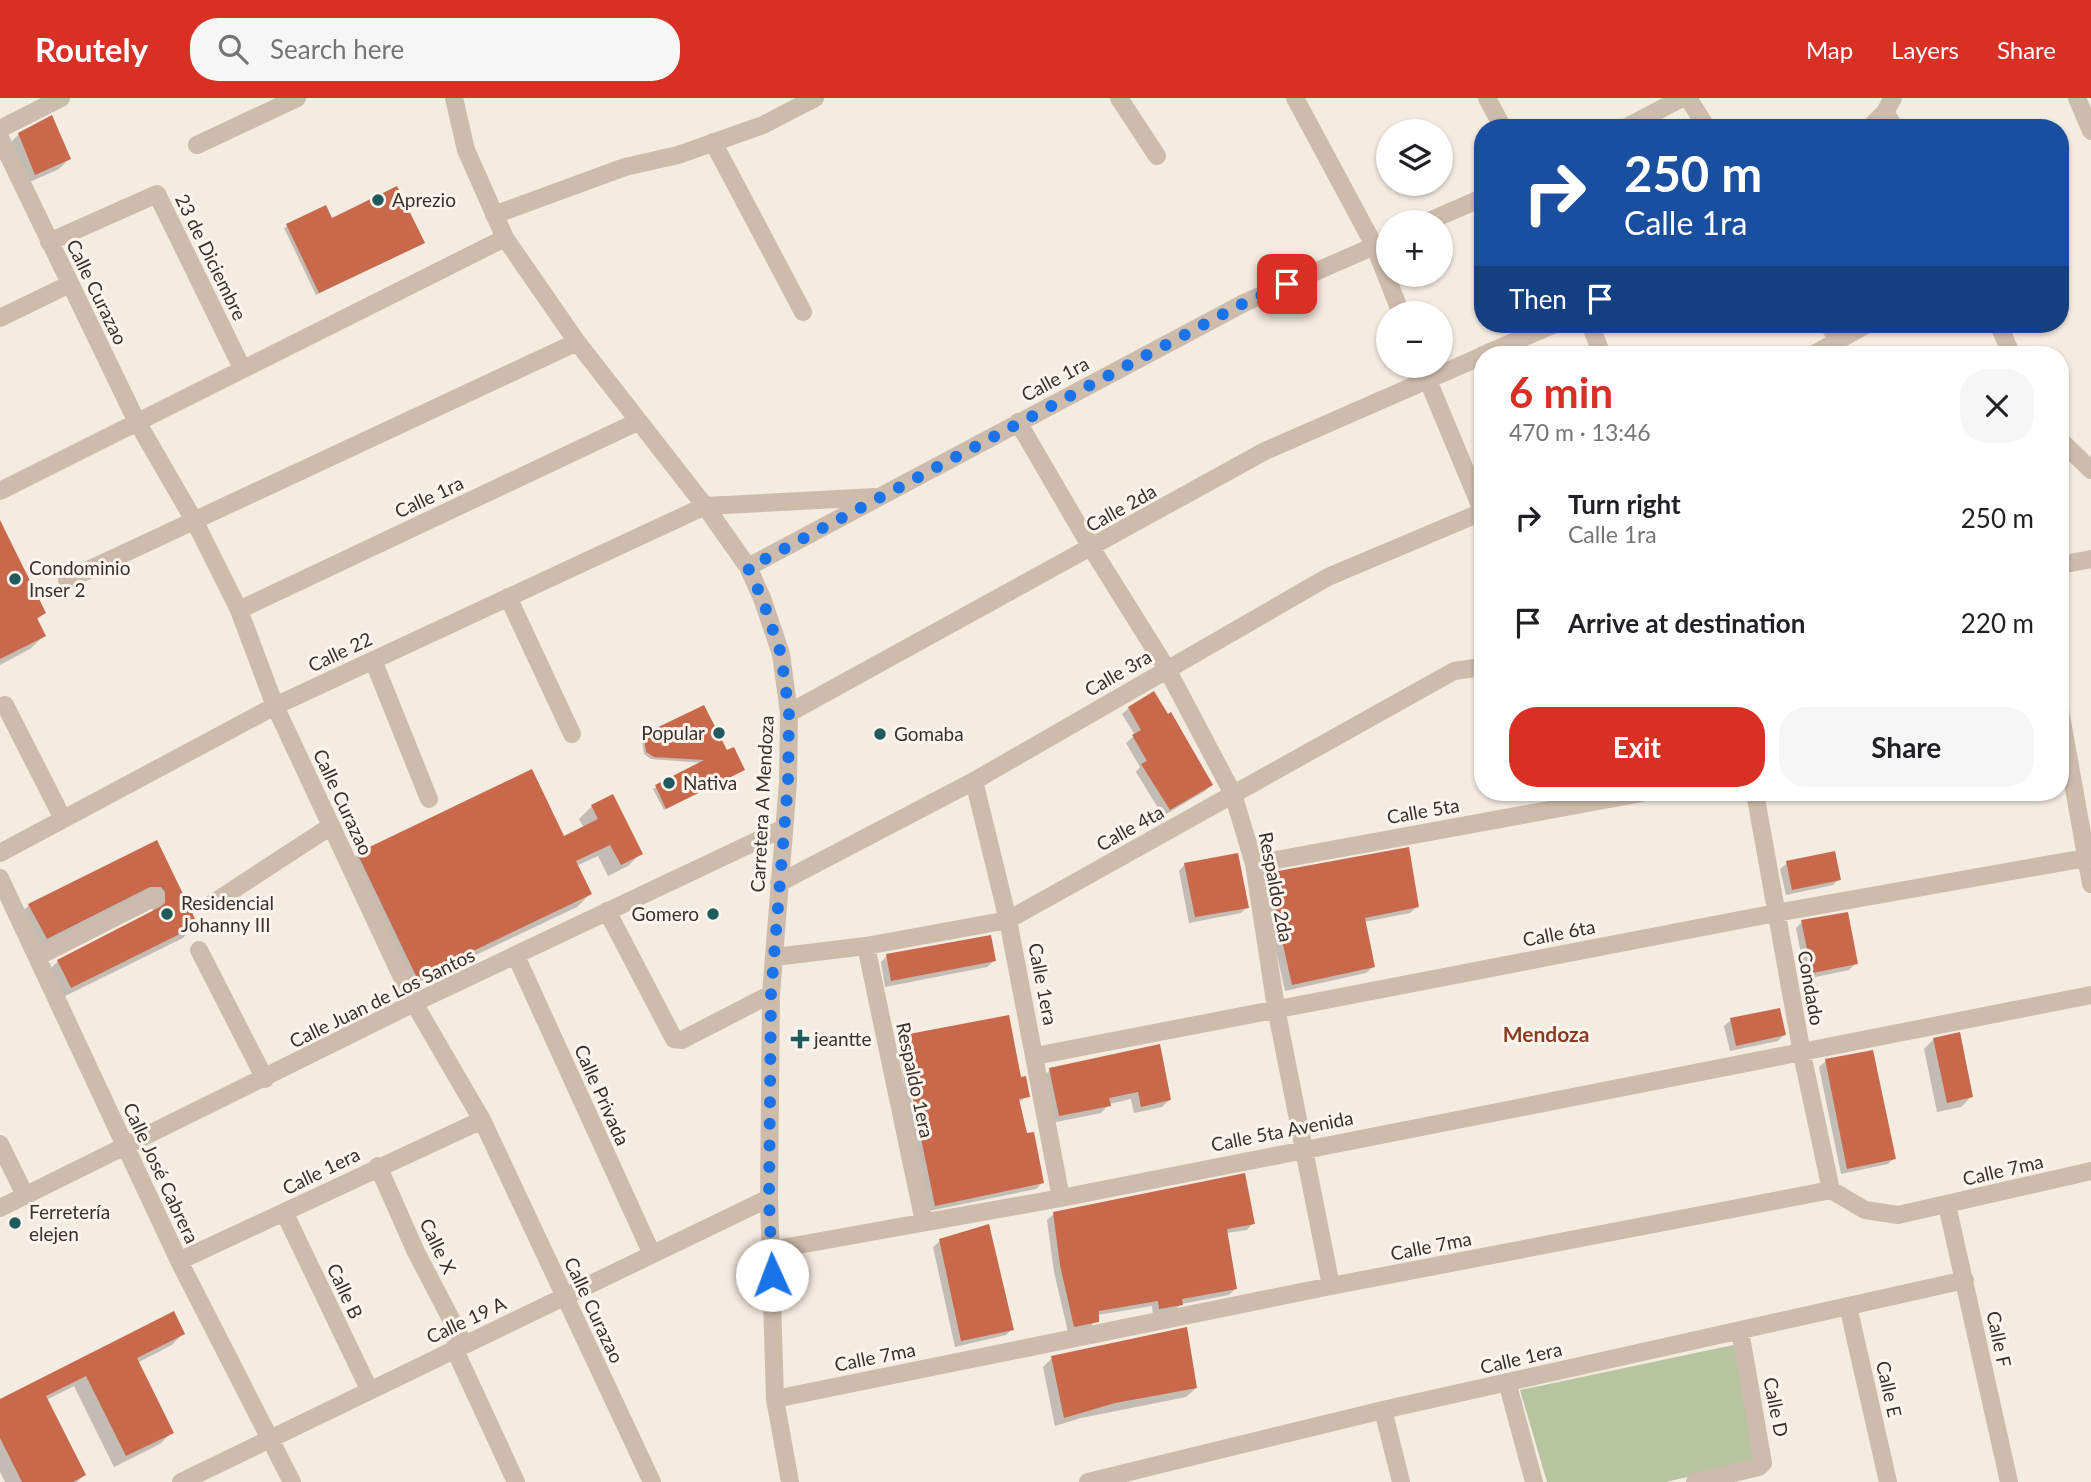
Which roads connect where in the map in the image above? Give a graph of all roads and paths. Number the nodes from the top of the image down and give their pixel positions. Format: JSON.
{"nodes":[{"id":1,"x":61,"y":98,"type":"edge"},
{"id":2,"x":297,"y":98,"type":"edge"},
{"id":3,"x":454,"y":98,"type":"edge"},
{"id":4,"x":815,"y":98,"type":"edge"},
{"id":5,"x":1119,"y":98,"type":"edge"},
{"id":6,"x":1295,"y":98,"type":"edge"},
{"id":7,"x":1487,"y":98,"type":"edge"},
{"id":8,"x":1682,"y":98,"type":"edge"},
{"id":9,"x":1688,"y":98,"type":"edge"},
{"id":10,"x":2077,"y":98,"type":"edge"},
{"id":11,"x":1889,"y":105,"type":"edge"},
{"id":12,"x":1498,"y":119,"type":"edge"},
{"id":13,"x":1642,"y":119,"type":"edge"},
{"id":14,"x":1701,"y":119,"type":"edge"},
{"id":15,"x":1877,"y":119,"type":"edge"},
{"id":16,"x":0,"y":129,"type":"edge"},
{"id":17,"x":2091,"y":131,"type":"edge"},
{"id":18,"x":0,"y":138,"type":"edge"},
{"id":19,"x":713,"y":142,"type":"junction"},
{"id":20,"x":197,"y":145,"type":"dead end"},
{"id":21,"x":1157,"y":156,"type":"dead end"},
{"id":22,"x":1474,"y":201,"type":"edge"},
{"id":23,"x":1453,"y":211,"type":"edge"},
{"id":24,"x":494,"y":215,"type":"junction"},
{"id":25,"x":1376,"y":235,"type":"edge"},
{"id":26,"x":505,"y":238,"type":"junction"},
{"id":27,"x":49,"y":242,"type":"junction"},
{"id":28,"x":1376,"y":245,"type":"edge"},
{"id":29,"x":70,"y":284,"type":"junction"},
{"id":30,"x":803,"y":312,"type":"dead end"},
{"id":31,"x":0,"y":318,"type":"edge"},
{"id":32,"x":1535,"y":333,"type":"edge"},
{"id":33,"x":1834,"y":333,"type":"edge"},
{"id":34,"x":1851,"y":333,"type":"edge"},
{"id":35,"x":1838,"y":340,"type":"junction"},
{"id":36,"x":577,"y":342,"type":"junction"},
{"id":37,"x":1506,"y":346,"type":"edge"},
{"id":38,"x":1828,"y":346,"type":"edge"},
{"id":39,"x":1474,"y":359,"type":"edge"},
{"id":40,"x":1453,"y":365,"type":"edge"},
{"id":41,"x":242,"y":368,"type":"junction"},
{"id":42,"x":1414,"y":378,"type":"edge"},
{"id":43,"x":1426,"y":378,"type":"edge"},
{"id":44,"x":136,"y":420,"type":"junction"},
{"id":45,"x":637,"y":422,"type":"junction"},
{"id":46,"x":1018,"y":422,"type":"junction"},
{"id":47,"x":2069,"y":449,"type":"edge"},
{"id":48,"x":2091,"y":470,"type":"edge"},
{"id":49,"x":0,"y":491,"type":"edge"},
{"id":50,"x":1474,"y":492,"type":"edge"},
{"id":51,"x":876,"y":497,"type":"junction"},
{"id":52,"x":705,"y":506,"type":"junction"},
{"id":53,"x":1474,"y":514,"type":"edge"},
{"id":54,"x":195,"y":522,"type":"junction"},
{"id":55,"x":1092,"y":549,"type":"junction"},
{"id":56,"x":2091,"y":559,"type":"edge"},
{"id":57,"x":2069,"y":563,"type":"edge"},
{"id":58,"x":748,"y":568,"type":"junction"},
{"id":59,"x":67,"y":580,"type":"dead end"},
{"id":60,"x":508,"y":597,"type":"junction"},
{"id":61,"x":239,"y":610,"type":"junction"},
{"id":62,"x":373,"y":660,"type":"junction"},
{"id":63,"x":1474,"y":668,"type":"edge"},
{"id":64,"x":1167,"y":669,"type":"junction"},
{"id":65,"x":5,"y":705,"type":"dead end"},
{"id":66,"x":275,"y":706,"type":"junction"},
{"id":67,"x":789,"y":713,"type":"junction"},
{"id":68,"x":572,"y":734,"type":"dead end"},
{"id":69,"x":2069,"y":758,"type":"edge"},
{"id":70,"x":974,"y":781,"type":"junction"},
{"id":71,"x":1233,"y":794,"type":"junction"},
{"id":72,"x":429,"y":799,"type":"dead end"},
{"id":73,"x":1598,"y":801,"type":"edge"},
{"id":74,"x":1756,"y":801,"type":"edge"},
{"id":75,"x":64,"y":819,"type":"junction"},
{"id":76,"x":331,"y":826,"type":"junction"},
{"id":77,"x":784,"y":828,"type":"junction"},
{"id":78,"x":0,"y":853,"type":"edge"},
{"id":79,"x":2088,"y":858,"type":"edge"},
{"id":80,"x":1254,"y":864,"type":"junction"},
{"id":81,"x":0,"y":878,"type":"edge"},
{"id":82,"x":779,"y":883,"type":"junction"},
{"id":83,"x":2091,"y":884,"type":"edge"},
{"id":84,"x":155,"y":897,"type":"dead end"},
{"id":85,"x":213,"y":903,"type":"dead end"},
{"id":86,"x":607,"y":911,"type":"junction"},
{"id":87,"x":1776,"y":913,"type":"junction"},
{"id":88,"x":1008,"y":919,"type":"junction"},
{"id":89,"x":866,"y":946,"type":"junction"},
{"id":90,"x":199,"y":950,"type":"dead end"},
{"id":91,"x":516,"y":956,"type":"junction"},
{"id":92,"x":37,"y":957,"type":"junction"},
{"id":93,"x":775,"y":957,"type":"junction"},
{"id":94,"x":771,"y":994,"type":"junction"},
{"id":95,"x":2091,"y":995,"type":"edge"},
{"id":96,"x":414,"y":1003,"type":"junction"},
{"id":97,"x":1276,"y":1008,"type":"junction"},
{"id":98,"x":1802,"y":1054,"type":"junction"},
{"id":99,"x":1035,"y":1056,"type":"junction"},
{"id":100,"x":265,"y":1079,"type":"junction"},
{"id":101,"x":482,"y":1120,"type":"junction"},
{"id":102,"x":0,"y":1144,"type":"edge"},
{"id":103,"x":124,"y":1144,"type":"junction"},
{"id":104,"x":1304,"y":1148,"type":"junction"},
{"id":105,"x":378,"y":1166,"type":"junction"},
{"id":106,"x":2091,"y":1171,"type":"edge"},
{"id":107,"x":1831,"y":1190,"type":"junction"},
{"id":108,"x":25,"y":1195,"type":"junction"},
{"id":109,"x":769,"y":1198,"type":"junction"},
{"id":110,"x":1061,"y":1198,"type":"junction"},
{"id":111,"x":1947,"y":1205,"type":"junction"},
{"id":112,"x":0,"y":1208,"type":"edge"},
{"id":113,"x":284,"y":1212,"type":"junction"},
{"id":114,"x":924,"y":1222,"type":"junction"},
{"id":115,"x":771,"y":1250,"type":"junction"},
{"id":116,"x":651,"y":1252,"type":"junction"},
{"id":117,"x":179,"y":1261,"type":"junction"},
{"id":118,"x":1965,"y":1280,"type":"junction"},
{"id":119,"x":1332,"y":1286,"type":"junction"},
{"id":120,"x":564,"y":1298,"type":"junction"},
{"id":121,"x":1848,"y":1306,"type":"junction"},
{"id":122,"x":1740,"y":1331,"type":"junction"},
{"id":123,"x":459,"y":1346,"type":"junction"},
{"id":124,"x":1507,"y":1382,"type":"junction"},
{"id":125,"x":369,"y":1389,"type":"junction"},
{"id":126,"x":775,"y":1399,"type":"junction"},
{"id":127,"x":1383,"y":1410,"type":"junction"},
{"id":128,"x":271,"y":1440,"type":"junction"},
{"id":129,"x":181,"y":1482,"type":"edge"},
{"id":130,"x":292,"y":1482,"type":"edge"},
{"id":131,"x":516,"y":1482,"type":"edge"},
{"id":132,"x":652,"y":1482,"type":"edge"},
{"id":133,"x":790,"y":1482,"type":"edge"},
{"id":134,"x":1088,"y":1482,"type":"edge"},
{"id":135,"x":1401,"y":1482,"type":"edge"},
{"id":136,"x":1534,"y":1482,"type":"edge"},
{"id":137,"x":1695,"y":1482,"type":"edge"},
{"id":138,"x":1888,"y":1482,"type":"edge"},
{"id":139,"x":2008,"y":1482,"type":"edge"}],
"edges":[{"from":1,"to":16,"type":"street"},
{"from":2,"to":20,"type":"street"},
{"from":3,"to":24,"type":"street","name":"Carretera A Mendoza"},
{"from":4,"to":19,"type":"street"},
{"from":5,"to":21,"type":"street"},
{"from":6,"to":25,"type":"street"},
{"from":7,"to":12,"type":"street"},
{"from":8,"to":13,"type":"street"},
{"from":9,"to":14,"type":"street"},
{"from":10,"to":17,"type":"street"},
{"from":11,"to":15,"type":"street"},
{"from":18,"to":27,"type":"street","name":"Calle Curazao"},
{"from":19,"to":24,"type":"street"},
{"from":19,"to":30,"type":"street"},
{"from":22,"to":23,"type":"street"},
{"from":24,"to":26,"type":"street","name":"Carretera A Mendoza"},
{"from":26,"to":36,"type":"street","name":"Carretera A Mendoza"},
{"from":26,"to":41,"type":"street"},
{"from":27,"to":29,"type":"street","name":"Calle Curazao"},
{"from":27,"to":41,"type":"street","name":"23 de Diciembre"},
{"from":28,"to":46,"type":"street","name":"Calle 1ra"},
{"from":29,"to":31,"type":"street"},
{"from":29,"to":44,"type":"street","name":"Calle Curazao"},
{"from":32,"to":37,"type":"street","name":"Calle 2da"},
{"from":33,"to":35,"type":"street"},
{"from":34,"to":35,"type":"street"},
{"from":35,"to":38,"type":"street"},
{"from":36,"to":45,"type":"street","name":"Carretera A Mendoza"},
{"from":36,"to":54,"type":"street"},
{"from":39,"to":40,"type":"street","name":"Calle 2da"},
{"from":41,"to":44,"type":"street"},
{"from":42,"to":55,"type":"street","name":"Calle 2da"},
{"from":43,"to":50,"type":"street"},
{"from":44,"to":49,"type":"street"},
{"from":44,"to":54,"type":"street","name":"Calle Curazao"},
{"from":45,"to":52,"type":"street","name":"Carretera A Mendoza"},
{"from":45,"to":61,"type":"street","name":"Calle 1ra"},
{"from":46,"to":51,"type":"street","name":"Calle 1ra"},
{"from":46,"to":55,"type":"street","name":"Respaldo 2da"},
{"from":47,"to":48,"type":"street"},
{"from":51,"to":52,"type":"street"},
{"from":51,"to":58,"type":"street","name":"Calle 1ra"},
{"from":52,"to":58,"type":"street","name":"Carretera A Mendoza"},
{"from":52,"to":60,"type":"street","name":"Calle 22"},
{"from":53,"to":64,"type":"street","name":"Calle 3ra"},
{"from":54,"to":59,"type":"street"},
{"from":54,"to":61,"type":"street","name":"Calle Curazao"},
{"from":55,"to":64,"type":"street","name":"Respaldo 2da"},
{"from":55,"to":67,"type":"street","name":"Calle 2da"},
{"from":56,"to":57,"type":"street"},
{"from":58,"to":67,"type":"street","name":"Carretera A Mendoza"},
{"from":60,"to":62,"type":"street","name":"Calle 22"},
{"from":60,"to":68,"type":"street"},
{"from":61,"to":66,"type":"street","name":"Calle Curazao"},
{"from":62,"to":66,"type":"street","name":"Calle 22"},
{"from":62,"to":72,"type":"street"},
{"from":63,"to":71,"type":"street","name":"Calle 4ta"},
{"from":64,"to":70,"type":"street","name":"Calle 3ra"},
{"from":64,"to":71,"type":"street","name":"Respaldo 2da"},
{"from":65,"to":75,"type":"street"},
{"from":66,"to":75,"type":"street","name":"Calle 22"},
{"from":66,"to":76,"type":"street","name":"Calle Curazao"},
{"from":67,"to":77,"type":"street","name":"Carretera A Mendoza"},
{"from":69,"to":79,"type":"street"},
{"from":70,"to":82,"type":"street","name":"Calle 3ra"},
{"from":70,"to":88,"type":"street","name":"Calle 1era"},
{"from":71,"to":80,"type":"street","name":"Respaldo 2da"},
{"from":71,"to":88,"type":"street","name":"Calle 4ta"},
{"from":73,"to":80,"type":"street","name":"Calle 5ta"},
{"from":74,"to":87,"type":"street","name":"Condado"},
{"from":75,"to":78,"type":"street","name":"Calle 22"},
{"from":76,"to":85,"type":"street"},
{"from":76,"to":96,"type":"street","name":"Calle Curazao"},
{"from":77,"to":82,"type":"street","name":"Carretera A Mendoza"},
{"from":77,"to":86,"type":"street","name":"Calle Juan de Los Santos"},
{"from":79,"to":83,"type":"street"},
{"from":79,"to":87,"type":"street","name":"Calle 6ta"},
{"from":80,"to":97,"type":"street","name":"Respaldo 2da"},
{"from":81,"to":92,"type":"street","name":"Calle José Cabrera"},
{"from":82,"to":93,"type":"street","name":"Carretera A Mendoza"},
{"from":84,"to":92,"type":"street"},
{"from":86,"to":91,"type":"street","name":"Calle Juan de Los Santos"},
{"from":86,"to":94,"type":"street"},
{"from":87,"to":97,"type":"street","name":"Calle 6ta"},
{"from":87,"to":98,"type":"street","name":"Condado"},
{"from":88,"to":89,"type":"street","name":"Calle 4ta"},
{"from":88,"to":99,"type":"street","name":"Calle 1era"},
{"from":89,"to":93,"type":"street","name":"Calle 4ta"},
{"from":89,"to":114,"type":"street","name":"Respaldo 1era"},
{"from":90,"to":100,"type":"street"},
{"from":91,"to":96,"type":"street","name":"Calle Juan de Los Santos"},
{"from":91,"to":116,"type":"street","name":"Calle Privada"},
{"from":92,"to":103,"type":"street","name":"Calle José Cabrera"},
{"from":93,"to":94,"type":"street","name":"Carretera A Mendoza"},
{"from":94,"to":109,"type":"street","name":"Carretera A Mendoza"},
{"from":95,"to":98,"type":"street","name":"Calle 5ta Avenida"},
{"from":96,"to":100,"type":"street","name":"Calle Juan de Los Santos"},
{"from":96,"to":101,"type":"street","name":"Calle Curazao"},
{"from":97,"to":99,"type":"street","name":"Calle 6ta"},
{"from":97,"to":104,"type":"street","name":"Respaldo 2da"},
{"from":98,"to":104,"type":"street","name":"Calle 5ta Avenida"},
{"from":98,"to":107,"type":"street","name":"Condado"},
{"from":99,"to":110,"type":"street","name":"Calle 1era"},
{"from":100,"to":103,"type":"street","name":"Calle Juan de Los Santos"},
{"from":101,"to":105,"type":"street","name":"Calle 1era"},
{"from":101,"to":120,"type":"street","name":"Calle Curazao"},
{"from":102,"to":108,"type":"street"},
{"from":103,"to":108,"type":"street","name":"Calle Juan de Los Santos"},
{"from":103,"to":117,"type":"street","name":"Calle José Cabrera"},
{"from":104,"to":110,"type":"street","name":"Calle 5ta Avenida"},
{"from":104,"to":119,"type":"street","name":"Respaldo 2da"},
{"from":105,"to":113,"type":"street","name":"Calle 1era"},
{"from":105,"to":123,"type":"street","name":"Calle X"},
{"from":106,"to":111,"type":"street","name":"Calle 7ma"},
{"from":107,"to":111,"type":"street","name":"Calle 7ma"},
{"from":107,"to":119,"type":"street","name":"Calle 7ma"},
{"from":108,"to":112,"type":"street","name":"Calle Juan de Los Santos"},
{"from":109,"to":115,"type":"street","name":"Carretera A Mendoza"},
{"from":109,"to":116,"type":"street","name":"Calle 19 A"},
{"from":110,"to":114,"type":"street","name":"Calle 5ta Avenida"},
{"from":111,"to":118,"type":"street","name":"Calle F"},
{"from":113,"to":117,"type":"street","name":"Calle 1era"},
{"from":113,"to":125,"type":"street","name":"Calle B"},
{"from":114,"to":115,"type":"street","name":"Calle 5ta Avenida"},
{"from":115,"to":126,"type":"street","name":"Carretera A Mendoza"},
{"from":116,"to":120,"type":"street","name":"Calle 19 A"},
{"from":117,"to":128,"type":"street","name":"Calle José Cabrera"},
{"from":118,"to":121,"type":"street","name":"Calle 1era"},
{"from":118,"to":139,"type":"street","name":"Calle F"},
{"from":119,"to":126,"type":"street","name":"Calle 7ma"},
{"from":120,"to":123,"type":"street","name":"Calle 19 A"},
{"from":120,"to":132,"type":"street","name":"Calle Curazao"},
{"from":121,"to":122,"type":"street","name":"Calle 1era"},
{"from":121,"to":138,"type":"street","name":"Calle E"},
{"from":122,"to":124,"type":"street","name":"Calle 1era"},
{"from":122,"to":137,"type":"street","name":"Calle D"},
{"from":123,"to":125,"type":"street","name":"Calle 19 A"},
{"from":123,"to":131,"type":"street","name":"Calle X"},
{"from":124,"to":127,"type":"street","name":"Calle 1era"},
{"from":124,"to":136,"type":"street"},
{"from":125,"to":128,"type":"street","name":"Calle 19 A"},
{"from":126,"to":133,"type":"street","name":"Carretera A Mendoza"},
{"from":127,"to":134,"type":"street","name":"Calle 1era"},
{"from":127,"to":135,"type":"street"},
{"from":128,"to":129,"type":"street","name":"Calle 19 A"},
{"from":128,"to":130,"type":"street","name":"Calle José Cabrera"}]}
